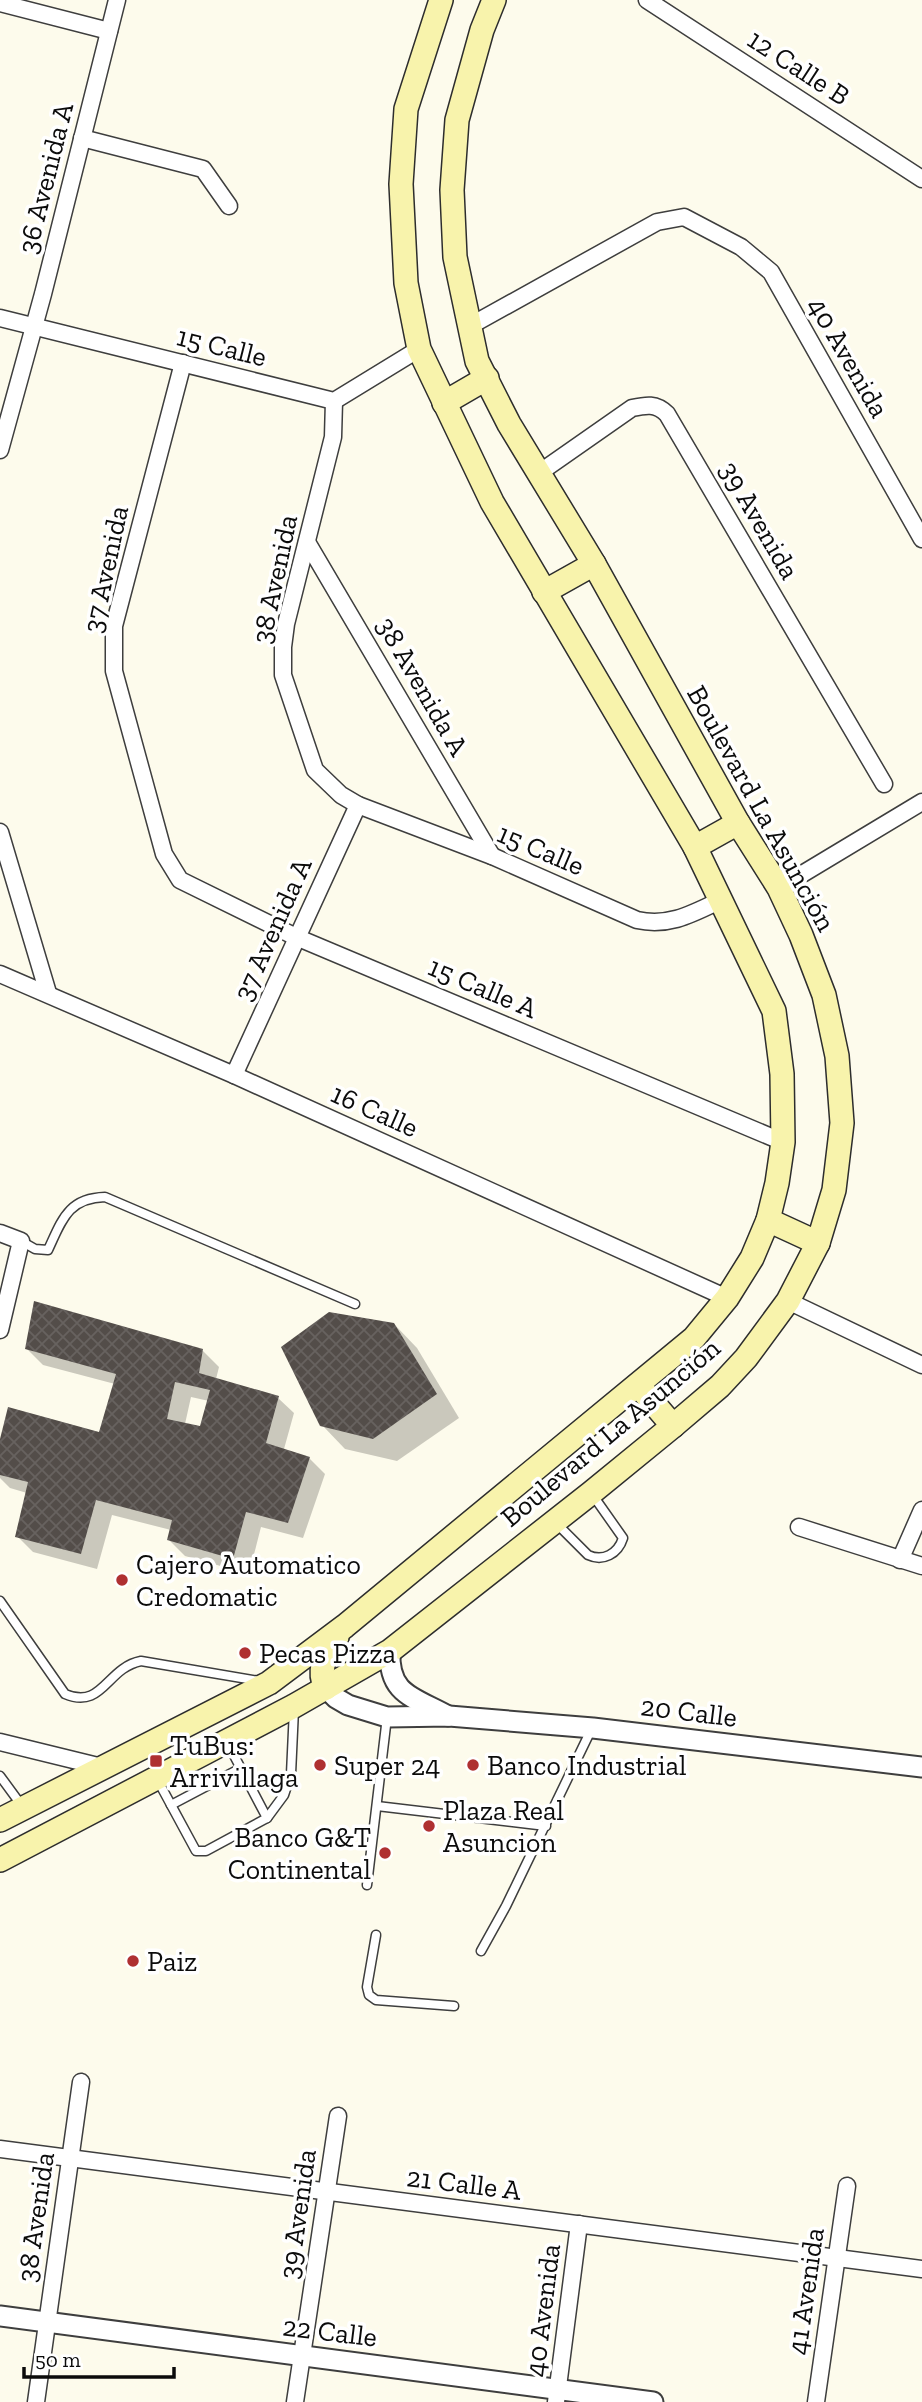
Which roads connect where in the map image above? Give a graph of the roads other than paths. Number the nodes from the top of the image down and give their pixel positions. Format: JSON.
{"nodes":[{"id":1,"x":117,"y":0,"type":"edge"},
{"id":2,"x":441,"y":0,"type":"edge"},
{"id":3,"x":494,"y":0,"type":"edge"},
{"id":4,"x":647,"y":0,"type":"edge"},
{"id":5,"x":0,"y":3,"type":"edge"},
{"id":6,"x":109,"y":31,"type":"junction"},
{"id":7,"x":82,"y":138,"type":"junction"},
{"id":8,"x":922,"y":179,"type":"edge"},
{"id":9,"x":229,"y":206,"type":"dead end"},
{"id":10,"x":0,"y":318,"type":"edge"},
{"id":11,"x":35,"y":326,"type":"junction"},
{"id":12,"x":468,"y":327,"type":"junction"},
{"id":13,"x":419,"y":349,"type":"junction"},
{"id":14,"x":183,"y":363,"type":"junction"},
{"id":15,"x":487,"y":378,"type":"junction"},
{"id":16,"x":334,"y":401,"type":"junction"},
{"id":17,"x":444,"y":403,"type":"junction"},
{"id":18,"x":0,"y":450,"type":"edge"},
{"id":19,"x":539,"y":473,"type":"junction"},
{"id":20,"x":922,"y":538,"type":"edge"},
{"id":21,"x":307,"y":542,"type":"junction"},
{"id":22,"x":594,"y":564,"type":"junction"},
{"id":23,"x":544,"y":592,"type":"junction"},
{"id":24,"x":884,"y":784,"type":"dead end"},
{"id":25,"x":341,"y":795,"type":"joint"},
{"id":26,"x":922,"y":802,"type":"edge"},
{"id":27,"x":358,"y":805,"type":"junction"},
{"id":28,"x":738,"y":823,"type":"junction"},
{"id":29,"x":0,"y":832,"type":"edge"},
{"id":30,"x":695,"y":847,"type":"junction"},
{"id":31,"x":492,"y":856,"type":"junction"},
{"id":32,"x":170,"y":867,"type":"joint"},
{"id":33,"x":779,"y":888,"type":"junction"},
{"id":34,"x":721,"y":900,"type":"junction"},
{"id":35,"x":296,"y":937,"type":"junction"},
{"id":36,"x":0,"y":974,"type":"edge"},
{"id":37,"x":48,"y":993,"type":"junction"},
{"id":38,"x":234,"y":1075,"type":"junction"},
{"id":39,"x":783,"y":1142,"type":"junction"},
{"id":40,"x":768,"y":1220,"type":"junction"},
{"id":41,"x":0,"y":1233,"type":"edge"},
{"id":42,"x":21,"y":1241,"type":"junction"},
{"id":43,"x":818,"y":1243,"type":"junction"},
{"id":44,"x":727,"y":1298,"type":"junction"},
{"id":45,"x":788,"y":1301,"type":"junction"},
{"id":46,"x":355,"y":1304,"type":"dead end"},
{"id":47,"x":0,"y":1330,"type":"edge"},
{"id":48,"x":922,"y":1365,"type":"edge"},
{"id":49,"x":638,"y":1385,"type":"junction"},
{"id":50,"x":673,"y":1426,"type":"junction"},
{"id":51,"x":591,"y":1493,"type":"junction"},
{"id":52,"x":922,"y":1510,"type":"edge"},
{"id":53,"x":554,"y":1521,"type":"junction"},
{"id":54,"x":799,"y":1527,"type":"dead end"},
{"id":55,"x":900,"y":1560,"type":"junction"},
{"id":56,"x":922,"y":1566,"type":"edge"},
{"id":57,"x":0,"y":1601,"type":"edge"},
{"id":58,"x":345,"y":1626,"type":"junction"},
{"id":59,"x":390,"y":1651,"type":"junction"},
{"id":60,"x":269,"y":1683,"type":"junction"},
{"id":61,"x":326,"y":1688,"type":"junction"},
{"id":62,"x":294,"y":1706,"type":"junction"},
{"id":63,"x":449,"y":1716,"type":"junction"},
{"id":64,"x":387,"y":1717,"type":"junction"},
{"id":65,"x":593,"y":1728,"type":"junction"},
{"id":66,"x":0,"y":1742,"type":"edge"},
{"id":67,"x":227,"y":1742,"type":"junction"},
{"id":68,"x":102,"y":1767,"type":"junction"},
{"id":69,"x":922,"y":1767,"type":"edge"},
{"id":70,"x":241,"y":1768,"type":"junction"},
{"id":71,"x":0,"y":1776,"type":"edge"},
{"id":72,"x":157,"y":1779,"type":"junction"},
{"id":73,"x":171,"y":1805,"type":"junction"},
{"id":74,"x":377,"y":1806,"type":"junction"},
{"id":75,"x":24,"y":1808,"type":"junction"},
{"id":76,"x":267,"y":1818,"type":"junction"},
{"id":77,"x":0,"y":1820,"type":"edge"},
{"id":78,"x":546,"y":1826,"type":"junction"},
{"id":79,"x":0,"y":1860,"type":"edge"},
{"id":80,"x":367,"y":1885,"type":"dead end"},
{"id":81,"x":376,"y":1935,"type":"dead end"},
{"id":82,"x":481,"y":1951,"type":"dead end"},
{"id":83,"x":454,"y":2006,"type":"dead end"},
{"id":84,"x":81,"y":2082,"type":"dead end"},
{"id":85,"x":338,"y":2116,"type":"dead end"},
{"id":86,"x":0,"y":2149,"type":"edge"},
{"id":87,"x":70,"y":2158,"type":"junction"},
{"id":88,"x":847,"y":2186,"type":"dead end"},
{"id":89,"x":327,"y":2191,"type":"junction"},
{"id":90,"x":579,"y":2224,"type":"junction"},
{"id":91,"x":836,"y":2258,"type":"junction"},
{"id":92,"x":922,"y":2269,"type":"edge"},
{"id":93,"x":0,"y":2316,"type":"edge"},
{"id":94,"x":47,"y":2323,"type":"junction"},
{"id":95,"x":302,"y":2356,"type":"junction"},
{"id":96,"x":557,"y":2396,"type":"edge"},
{"id":97,"x":36,"y":2402,"type":"edge"},
{"id":98,"x":295,"y":2402,"type":"edge"},
{"id":99,"x":653,"y":2402,"type":"edge"},
{"id":100,"x":816,"y":2402,"type":"edge"}],
"edges":[{"from":1,"to":6,"type":"street","name":"36 Avenida A"},
{"from":2,"to":13,"type":"main road","name":"Boulevard La Asunción"},
{"from":3,"to":12,"type":"main road","name":"Boulevard La Asunción"},
{"from":4,"to":8,"type":"street","name":"12 Calle B"},
{"from":5,"to":6,"type":"street"},
{"from":6,"to":7,"type":"street","name":"36 Avenida A"},
{"from":7,"to":9,"type":"street"},
{"from":7,"to":11,"type":"street","name":"36 Avenida A"},
{"from":10,"to":11,"type":"street","name":"15 Calle"},
{"from":11,"to":14,"type":"street","name":"15 Calle"},
{"from":11,"to":18,"type":"street","name":"36 Avenida A"},
{"from":12,"to":15,"type":"main road","name":"Boulevard La Asunción"},
{"from":12,"to":20,"type":"street","name":"40 Avenida"},
{"from":13,"to":16,"type":"street"},
{"from":13,"to":17,"type":"main road","name":"Boulevard La Asunción"},
{"from":14,"to":16,"type":"street","name":"15 Calle"},
{"from":14,"to":32,"type":"street","name":"37 Avenida"},
{"from":15,"to":17,"type":"main road"},
{"from":15,"to":19,"type":"main road","name":"Boulevard La Asunción"},
{"from":16,"to":21,"type":"street","name":"38 Avenida"},
{"from":17,"to":23,"type":"main road","name":"Boulevard La Asunción"},
{"from":19,"to":22,"type":"main road","name":"Boulevard La Asunción"},
{"from":19,"to":24,"type":"street","name":"39 Avenida"},
{"from":21,"to":25,"type":"street","name":"38 Avenida"},
{"from":21,"to":31,"type":"street","name":"38 Avenida A"},
{"from":22,"to":23,"type":"main road"},
{"from":22,"to":28,"type":"main road","name":"Boulevard La Asunción"},
{"from":23,"to":30,"type":"main road","name":"Boulevard La Asunción"},
{"from":25,"to":27,"type":"street","name":"15 Calle"},
{"from":26,"to":33,"type":"street"},
{"from":27,"to":31,"type":"street","name":"15 Calle"},
{"from":27,"to":35,"type":"street","name":"37 Avenida A"},
{"from":28,"to":30,"type":"main road"},
{"from":28,"to":33,"type":"main road","name":"Boulevard La Asunción"},
{"from":29,"to":37,"type":"street"},
{"from":30,"to":34,"type":"main road","name":"Boulevard La Asunción"},
{"from":31,"to":34,"type":"street","name":"15 Calle"},
{"from":32,"to":35,"type":"street","name":"15 Calle A"},
{"from":33,"to":43,"type":"main road","name":"Boulevard La Asunción"},
{"from":34,"to":39,"type":"main road","name":"Boulevard La Asunción"},
{"from":35,"to":38,"type":"street","name":"37 Avenida A"},
{"from":35,"to":39,"type":"street","name":"15 Calle A"},
{"from":36,"to":37,"type":"street","name":"16 Calle"},
{"from":37,"to":38,"type":"street","name":"16 Calle"},
{"from":38,"to":44,"type":"street","name":"16 Calle"},
{"from":39,"to":40,"type":"main road","name":"Boulevard La Asunción"},
{"from":40,"to":43,"type":"main road"},
{"from":40,"to":44,"type":"main road","name":"Boulevard La Asunción"},
{"from":41,"to":42,"type":"street"},
{"from":42,"to":46,"type":"lane"},
{"from":42,"to":47,"type":"street"},
{"from":43,"to":45,"type":"main road","name":"Boulevard La Asunción"},
{"from":44,"to":49,"type":"main road","name":"Boulevard La Asunción"},
{"from":45,"to":48,"type":"street"},
{"from":45,"to":50,"type":"main road","name":"Boulevard La Asunción"},
{"from":49,"to":50,"type":"main road"},
{"from":49,"to":58,"type":"main road","name":"Boulevard La Asunción"},
{"from":50,"to":51,"type":"main road","name":"Boulevard La Asunción"},
{"from":51,"to":53,"type":"main road","name":"Boulevard La Asunción"},
{"from":51,"to":53,"type":"lane"},
{"from":52,"to":55,"type":"street"},
{"from":53,"to":59,"type":"main road","name":"Boulevard La Asunción"},
{"from":54,"to":55,"type":"street"},
{"from":55,"to":56,"type":"street"},
{"from":57,"to":60,"type":"lane"},
{"from":58,"to":60,"type":"main road","name":"Boulevard La Asunción"},
{"from":58,"to":61,"type":"main road"},
{"from":59,"to":61,"type":"main road","name":"Boulevard La Asunción"},
{"from":59,"to":63,"type":"street","name":"20 Calle"},
{"from":60,"to":68,"type":"main road","name":"Boulevard La Asunción"},
{"from":61,"to":62,"type":"main road","name":"Boulevard La Asunción"},
{"from":61,"to":64,"type":"street","name":"20 Calle"},
{"from":62,"to":67,"type":"main road","name":"Boulevard La Asunción"},
{"from":62,"to":76,"type":"lane"},
{"from":63,"to":64,"type":"street","name":"20 Calle"},
{"from":63,"to":65,"type":"street","name":"20 Calle"},
{"from":64,"to":74,"type":"lane"},
{"from":65,"to":69,"type":"street","name":"20 Calle"},
{"from":65,"to":78,"type":"lane"},
{"from":66,"to":68,"type":"street"},
{"from":67,"to":70,"type":"lane"},
{"from":67,"to":72,"type":"main road","name":"Boulevard La Asunción"},
{"from":68,"to":75,"type":"main road","name":"Boulevard La Asunción"},
{"from":70,"to":73,"type":"lane"},
{"from":70,"to":76,"type":"lane"},
{"from":71,"to":75,"type":"lane"},
{"from":72,"to":73,"type":"lane"},
{"from":72,"to":79,"type":"main road","name":"Boulevard La Asunción"},
{"from":73,"to":76,"type":"lane"},
{"from":74,"to":78,"type":"lane"},
{"from":74,"to":80,"type":"lane"},
{"from":75,"to":77,"type":"main road","name":"Boulevard La Asunción"},
{"from":78,"to":82,"type":"lane"},
{"from":81,"to":83,"type":"lane"},
{"from":84,"to":87,"type":"street","name":"38 Avenida"},
{"from":85,"to":89,"type":"street","name":"39 Avenida"},
{"from":86,"to":87,"type":"street","name":"21 Calle A"},
{"from":87,"to":89,"type":"street","name":"21 Calle A"},
{"from":87,"to":94,"type":"street","name":"38 Avenida"},
{"from":88,"to":91,"type":"street","name":"41 Avenida"},
{"from":89,"to":90,"type":"street","name":"21 Calle A"},
{"from":89,"to":95,"type":"street","name":"39 Avenida"},
{"from":90,"to":91,"type":"street","name":"21 Calle A"},
{"from":90,"to":96,"type":"street","name":"40 Avenida"},
{"from":91,"to":92,"type":"street","name":"21 Calle A"},
{"from":91,"to":100,"type":"street","name":"41 Avenida"},
{"from":93,"to":94,"type":"street","name":"22 Calle"},
{"from":94,"to":95,"type":"street","name":"22 Calle"},
{"from":94,"to":97,"type":"street","name":"38 Avenida"},
{"from":95,"to":96,"type":"street","name":"22 Calle"},
{"from":95,"to":98,"type":"street","name":"39 Avenida"},
{"from":96,"to":99,"type":"street","name":"22 Calle"}]}
